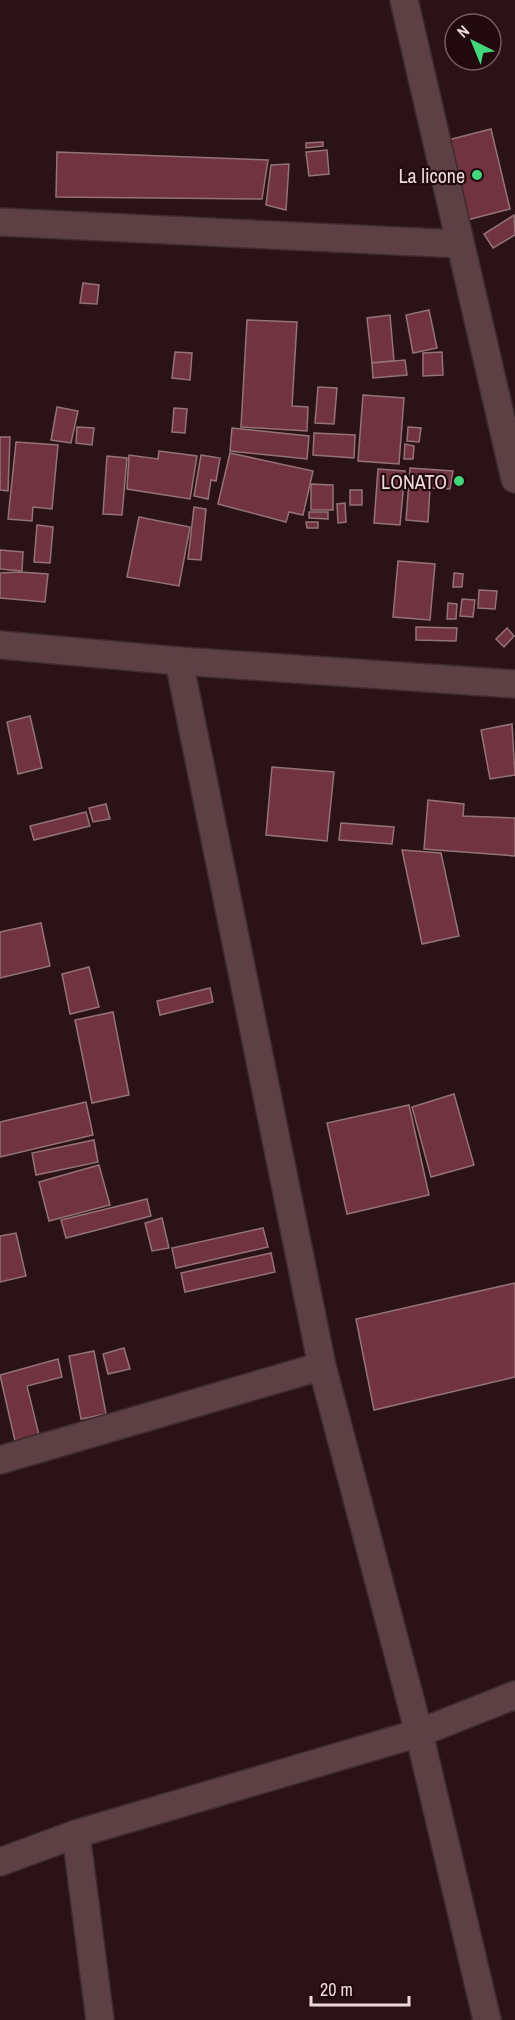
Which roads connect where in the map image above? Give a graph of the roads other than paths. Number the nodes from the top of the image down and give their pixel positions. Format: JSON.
{"nodes":[{"id":1,"x":404,"y":0,"type":"edge"},
{"id":2,"x":0,"y":222,"type":"edge"},
{"id":3,"x":460,"y":244,"type":"junction"},
{"id":4,"x":515,"y":479,"type":"edge"},
{"id":5,"x":0,"y":645,"type":"edge"},
{"id":6,"x":178,"y":661,"type":"junction"},
{"id":7,"x":515,"y":684,"type":"edge"},
{"id":8,"x":322,"y":1366,"type":"junction"},
{"id":9,"x":0,"y":1460,"type":"edge"},
{"id":10,"x":515,"y":1695,"type":"edge"},
{"id":11,"x":419,"y":1732,"type":"junction"},
{"id":12,"x":76,"y":1834,"type":"junction"},
{"id":13,"x":0,"y":1862,"type":"edge"},
{"id":14,"x":100,"y":2020,"type":"edge"},
{"id":15,"x":487,"y":2020,"type":"edge"}],
"edges":[{"from":1,"to":3,"type":"street"},
{"from":2,"to":3,"type":"street"},
{"from":3,"to":4,"type":"street"},
{"from":5,"to":6,"type":"street"},
{"from":6,"to":7,"type":"street"},
{"from":6,"to":8,"type":"street"},
{"from":8,"to":9,"type":"street"},
{"from":8,"to":11,"type":"street"},
{"from":10,"to":11,"type":"street"},
{"from":11,"to":12,"type":"street"},
{"from":11,"to":15,"type":"street"},
{"from":12,"to":13,"type":"street"},
{"from":12,"to":14,"type":"street"}]}
